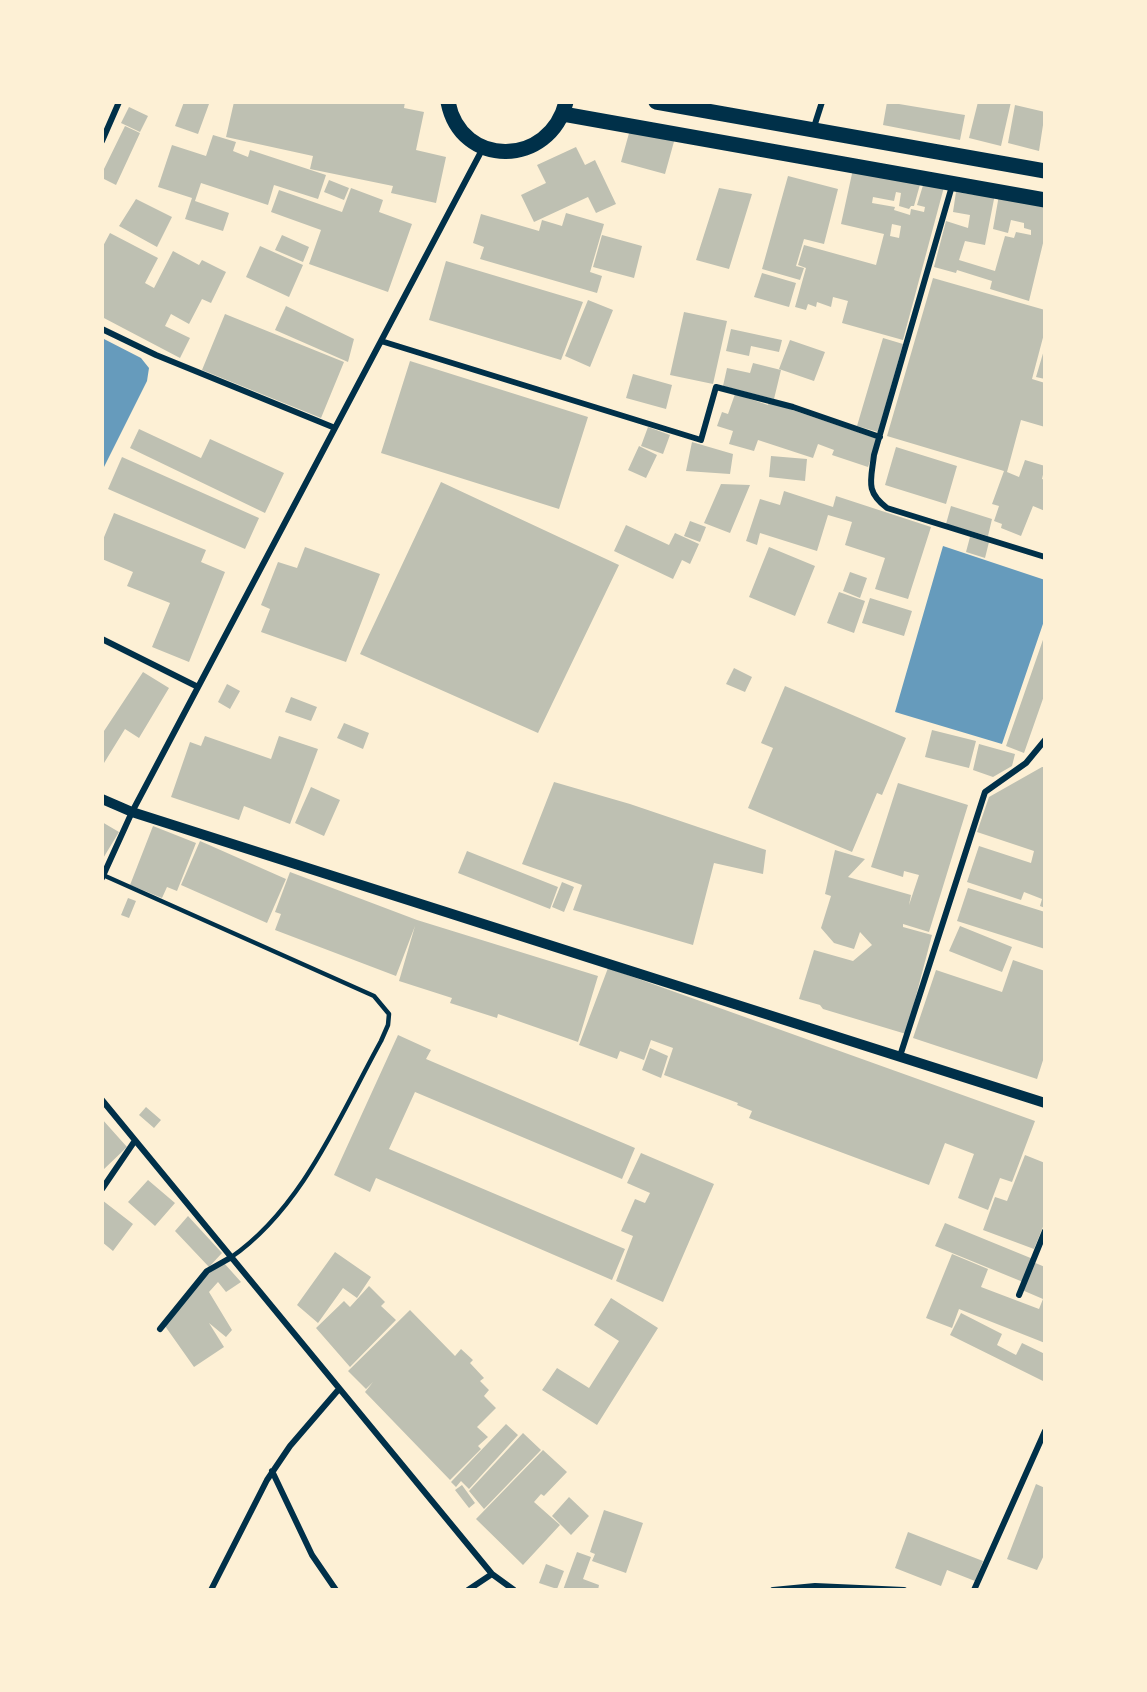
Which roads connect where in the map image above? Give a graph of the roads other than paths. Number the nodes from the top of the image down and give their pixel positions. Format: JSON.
{"nodes":[{"id":1,"x":118,"y":102,"type":"edge"},
{"id":2,"x":448,"y":102,"type":"edge"},
{"id":3,"x":656,"y":102,"type":"edge"},
{"id":4,"x":822,"y":102,"type":"edge"},
{"id":5,"x":564,"y":108,"type":"edge"},
{"id":6,"x":812,"y":130,"type":"junction"},
{"id":7,"x":102,"y":141,"type":"edge"},
{"id":8,"x":484,"y":147,"type":"junction"},
{"id":9,"x":1045,"y":171,"type":"edge"},
{"id":10,"x":953,"y":184,"type":"junction"},
{"id":11,"x":1045,"y":200,"type":"edge"},
{"id":12,"x":102,"y":328,"type":"edge"},
{"id":13,"x":381,"y":341,"type":"junction"},
{"id":14,"x":335,"y":428,"type":"junction"},
{"id":15,"x":880,"y":437,"type":"junction"},
{"id":16,"x":1045,"y":557,"type":"edge"},
{"id":17,"x":102,"y":639,"type":"edge"},
{"id":18,"x":198,"y":687,"type":"junction"},
{"id":19,"x":1045,"y":740,"type":"edge"},
{"id":20,"x":1042,"y":751,"type":"edge"},
{"id":21,"x":102,"y":799,"type":"edge"},
{"id":22,"x":132,"y":812,"type":"junction"},
{"id":23,"x":103,"y":877,"type":"edge"},
{"id":24,"x":900,"y":1056,"type":"junction"},
{"id":25,"x":102,"y":1100,"type":"edge"},
{"id":26,"x":1045,"y":1103,"type":"edge"},
{"id":27,"x":134,"y":1142,"type":"junction"},
{"id":28,"x":102,"y":1189,"type":"edge"},
{"id":29,"x":1045,"y":1231,"type":"edge"},
{"id":30,"x":230,"y":1258,"type":"junction"},
{"id":31,"x":1019,"y":1295,"type":"dead end"},
{"id":32,"x":160,"y":1329,"type":"dead end"},
{"id":33,"x":339,"y":1389,"type":"junction"},
{"id":34,"x":1045,"y":1431,"type":"edge"},
{"id":35,"x":272,"y":1472,"type":"junction"},
{"id":36,"x":492,"y":1574,"type":"junction"},
{"id":37,"x":815,"y":1588,"type":"edge"},
{"id":38,"x":211,"y":1590,"type":"edge"},
{"id":39,"x":336,"y":1590,"type":"edge"},
{"id":40,"x":468,"y":1590,"type":"edge"},
{"id":41,"x":514,"y":1590,"type":"edge"},
{"id":42,"x":773,"y":1590,"type":"edge"},
{"id":43,"x":904,"y":1590,"type":"edge"},
{"id":44,"x":974,"y":1590,"type":"edge"}],
"edges":[{"from":1,"to":7,"type":"street"},
{"from":2,"to":8,"type":"main road"},
{"from":3,"to":6,"type":"main road"},
{"from":4,"to":6,"type":"street"},
{"from":5,"to":8,"type":"main road"},
{"from":5,"to":10,"type":"main road"},
{"from":6,"to":9,"type":"main road"},
{"from":8,"to":13,"type":"street"},
{"from":10,"to":11,"type":"main road"},
{"from":10,"to":15,"type":"street"},
{"from":12,"to":14,"type":"street"},
{"from":13,"to":14,"type":"street"},
{"from":13,"to":15,"type":"street"},
{"from":14,"to":18,"type":"street"},
{"from":15,"to":16,"type":"street"},
{"from":17,"to":18,"type":"street"},
{"from":18,"to":22,"type":"street"},
{"from":19,"to":20,"type":"street"},
{"from":20,"to":24,"type":"street"},
{"from":21,"to":22,"type":"street"},
{"from":22,"to":23,"type":"street"},
{"from":22,"to":24,"type":"street"},
{"from":23,"to":30,"type":"lane"},
{"from":24,"to":26,"type":"street"},
{"from":25,"to":27,"type":"street"},
{"from":27,"to":28,"type":"street"},
{"from":27,"to":30,"type":"street"},
{"from":29,"to":31,"type":"street"},
{"from":30,"to":32,"type":"street"},
{"from":30,"to":33,"type":"street"},
{"from":33,"to":35,"type":"street"},
{"from":33,"to":36,"type":"street"},
{"from":34,"to":44,"type":"street"},
{"from":35,"to":38,"type":"street"},
{"from":35,"to":39,"type":"street"},
{"from":36,"to":40,"type":"street"},
{"from":36,"to":41,"type":"street"},
{"from":37,"to":42,"type":"street"},
{"from":37,"to":43,"type":"street"}]}
